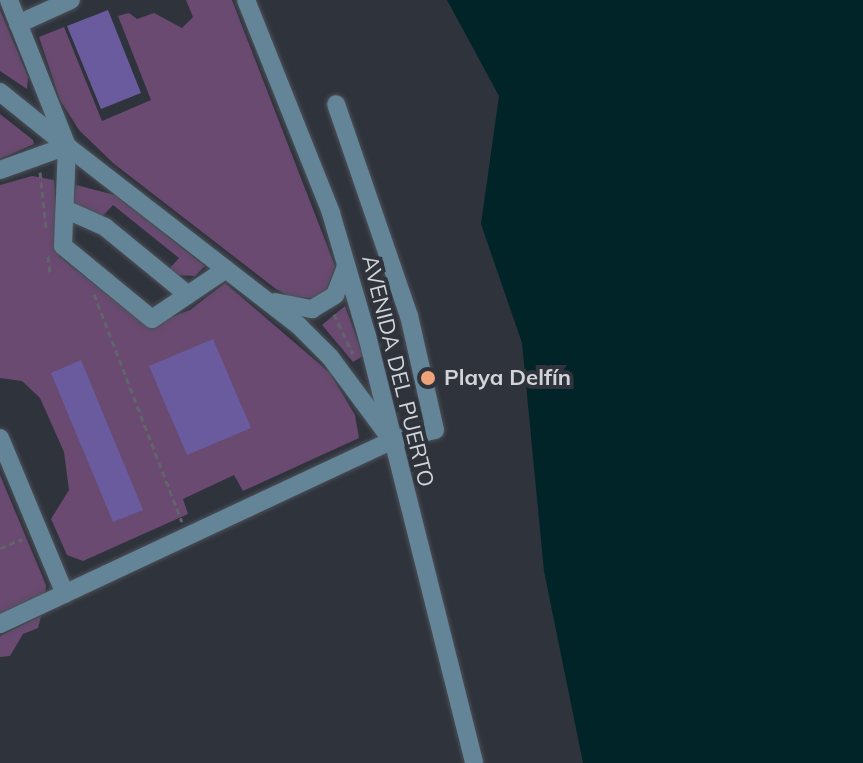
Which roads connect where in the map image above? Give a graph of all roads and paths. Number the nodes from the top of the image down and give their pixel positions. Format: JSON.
{"nodes":[{"id":1,"x":9,"y":0,"type":"edge"},
{"id":2,"x":71,"y":0,"type":"edge"},
{"id":3,"x":246,"y":0,"type":"edge"},
{"id":4,"x":18,"y":24,"type":"junction"},
{"id":5,"x":0,"y":92,"type":"edge"},
{"id":6,"x":336,"y":104,"type":"dead end"},
{"id":7,"x":67,"y":146,"type":"junction"},
{"id":8,"x":38,"y":157,"type":"junction"},
{"id":9,"x":0,"y":170,"type":"edge"},
{"id":10,"x":65,"y":209,"type":"junction"},
{"id":11,"x":46,"y":230,"type":"dead end"},
{"id":12,"x":47,"y":245,"type":"dead end"},
{"id":13,"x":346,"y":266,"type":"junction"},
{"id":14,"x":226,"y":269,"type":"junction"},
{"id":15,"x":50,"y":274,"type":"dead end"},
{"id":16,"x":93,"y":290,"type":"dead end"},
{"id":17,"x":252,"y":290,"type":"junction"},
{"id":18,"x":188,"y":295,"type":"junction"},
{"id":19,"x":328,"y":301,"type":"junction"},
{"id":20,"x":355,"y":327,"type":"dead end"},
{"id":21,"x":343,"y":333,"type":"junction"},
{"id":22,"x":318,"y":345,"type":"junction"},
{"id":23,"x":356,"y":361,"type":"dead end"},
{"id":24,"x":0,"y":438,"type":"edge"},
{"id":25,"x":392,"y":440,"type":"junction"},
{"id":26,"x":39,"y":532,"type":"junction"},
{"id":27,"x":187,"y":537,"type":"junction"},
{"id":28,"x":0,"y":548,"type":"edge"},
{"id":29,"x":65,"y":594,"type":"junction"},
{"id":30,"x":0,"y":624,"type":"edge"},
{"id":31,"x":474,"y":763,"type":"edge"}],
"edges":[{"from":1,"to":4,"type":"street"},
{"from":2,"to":4,"type":"street"},
{"from":3,"to":13,"type":"street","name":"AVENIDA DEL PUERTO"},
{"from":4,"to":7,"type":"street"},
{"from":5,"to":7,"type":"street"},
{"from":6,"to":25,"type":"street"},
{"from":7,"to":8,"type":"street"},
{"from":7,"to":10,"type":"street"},
{"from":7,"to":14,"type":"street"},
{"from":8,"to":9,"type":"street"},
{"from":8,"to":11,"type":"path"},
{"from":10,"to":18,"type":"street"},
{"from":10,"to":18,"type":"street"},
{"from":12,"to":15,"type":"path"},
{"from":13,"to":19,"type":"street"},
{"from":13,"to":25,"type":"street","name":"AVENIDA DEL PUERTO"},
{"from":14,"to":17,"type":"street"},
{"from":14,"to":18,"type":"street"},
{"from":16,"to":27,"type":"path"},
{"from":17,"to":19,"type":"street"},
{"from":17,"to":22,"type":"street"},
{"from":19,"to":21,"type":"path"},
{"from":20,"to":21,"type":"path"},
{"from":21,"to":22,"type":"path"},
{"from":21,"to":23,"type":"path"},
{"from":22,"to":25,"type":"street"},
{"from":24,"to":26,"type":"street"},
{"from":25,"to":27,"type":"street"},
{"from":25,"to":31,"type":"street","name":"AVENIDA DEL PUERTO"},
{"from":26,"to":28,"type":"path"},
{"from":26,"to":29,"type":"street"},
{"from":27,"to":29,"type":"street"},
{"from":29,"to":30,"type":"street"}]}
